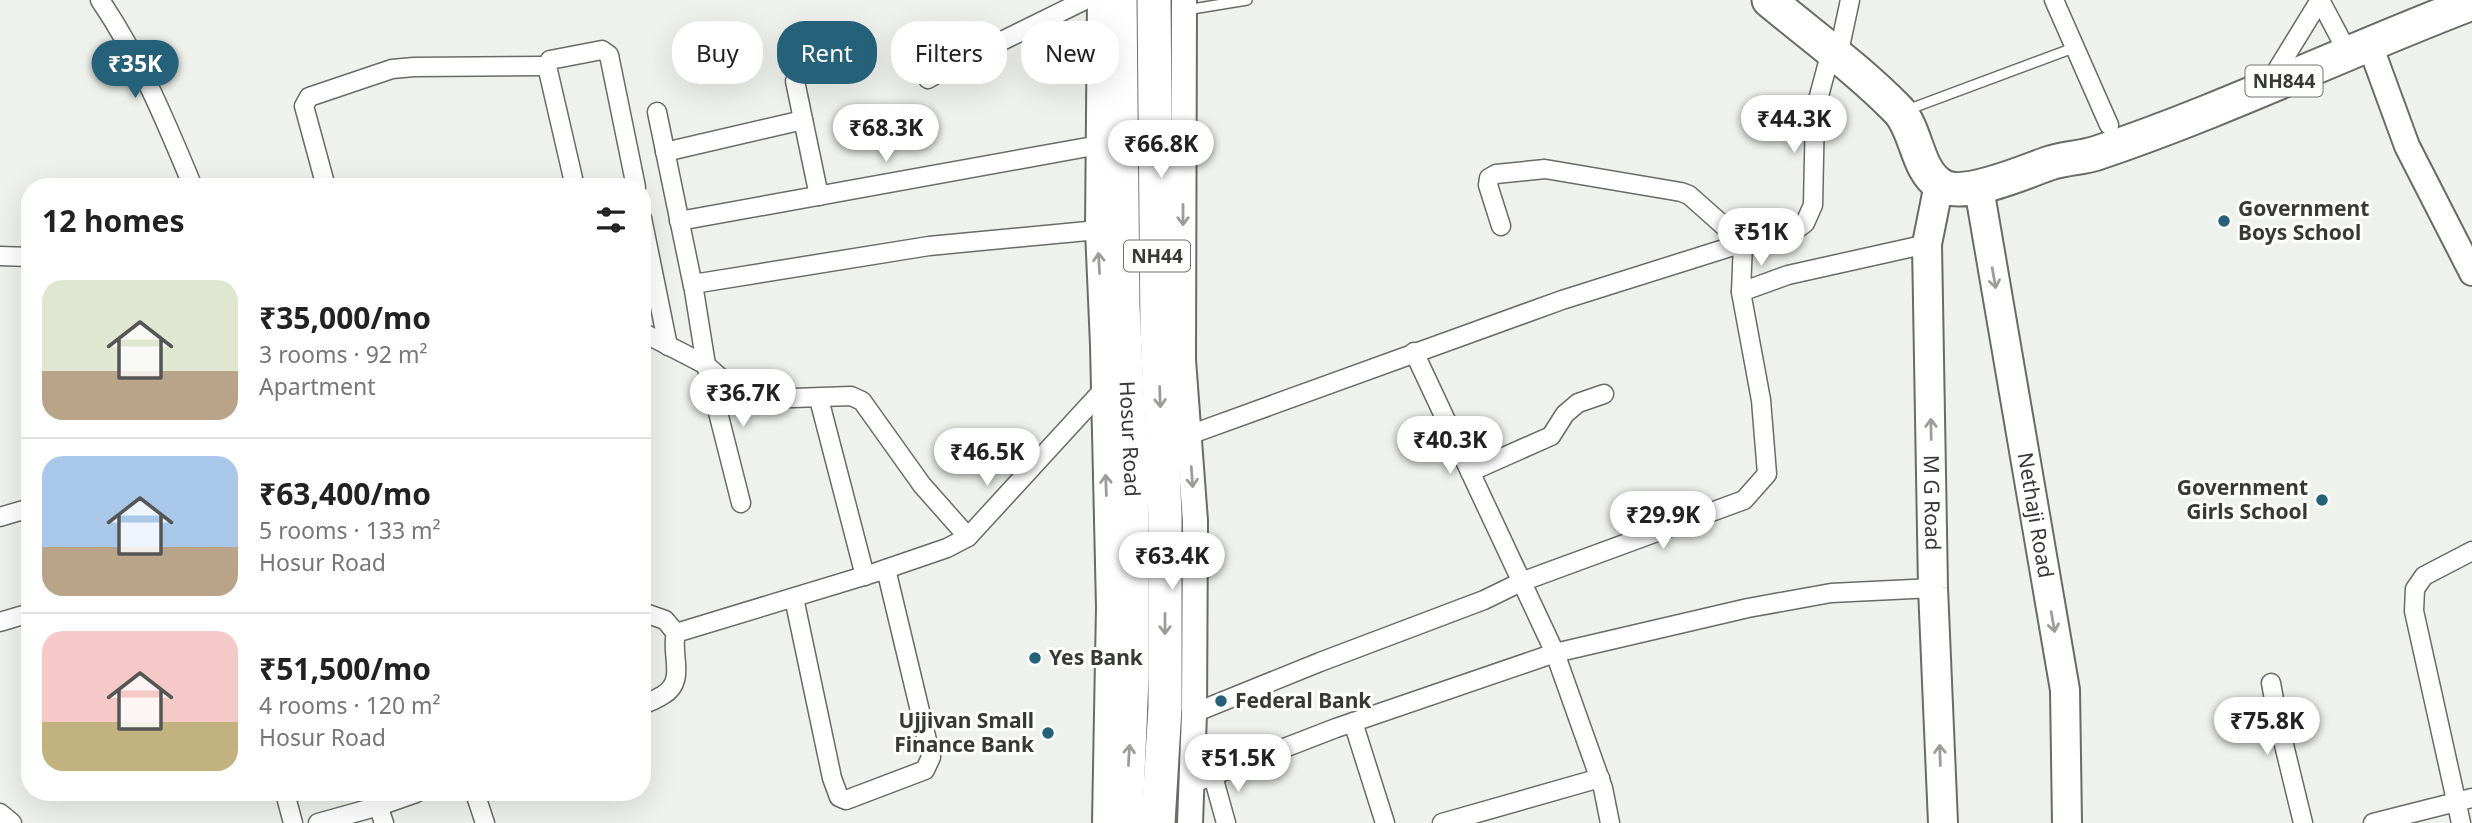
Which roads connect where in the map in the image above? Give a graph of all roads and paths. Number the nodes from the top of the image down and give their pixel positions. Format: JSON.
{"nodes":[{"id":1,"x":100,"y":0,"type":"edge"},
{"id":2,"x":1085,"y":0,"type":"edge"},
{"id":3,"x":1100,"y":0,"type":"edge"},
{"id":4,"x":1120,"y":0,"type":"edge"},
{"id":5,"x":1248,"y":0,"type":"edge"},
{"id":6,"x":1769,"y":0,"type":"edge"},
{"id":7,"x":1850,"y":0,"type":"edge"},
{"id":8,"x":2054,"y":0,"type":"edge"},
{"id":9,"x":1174,"y":3,"type":"edge"},
{"id":10,"x":2472,"y":3,"type":"edge"},
{"id":11,"x":1007,"y":38,"type":"edge"},
{"id":12,"x":2076,"y":47,"type":"junction"},
{"id":13,"x":2359,"y":49,"type":"junction"},
{"id":14,"x":1834,"y":53,"type":"junction"},
{"id":15,"x":547,"y":65,"type":"junction"},
{"id":16,"x":796,"y":84,"type":"edge"},
{"id":17,"x":1875,"y":90,"type":"junction"},
{"id":18,"x":2265,"y":90,"type":"junction"},
{"id":19,"x":657,"y":112,"type":"dead end"},
{"id":20,"x":1901,"y":112,"type":"junction"},
{"id":21,"x":803,"y":120,"type":"junction"},
{"id":22,"x":2109,"y":125,"type":"dead end"},
{"id":23,"x":1098,"y":145,"type":"junction"},
{"id":24,"x":665,"y":152,"type":"junction"},
{"id":25,"x":188,"y":178,"type":"edge"},
{"id":26,"x":324,"y":178,"type":"edge"},
{"id":27,"x":574,"y":178,"type":"edge"},
{"id":28,"x":634,"y":178,"type":"edge"},
{"id":29,"x":1936,"y":195,"type":"junction"},
{"id":30,"x":819,"y":196,"type":"junction"},
{"id":31,"x":1981,"y":199,"type":"junction"},
{"id":32,"x":679,"y":221,"type":"junction"},
{"id":33,"x":1501,"y":226,"type":"dead end"},
{"id":34,"x":1098,"y":230,"type":"junction"},
{"id":35,"x":1742,"y":243,"type":"junction"},
{"id":36,"x":1927,"y":244,"type":"junction"},
{"id":37,"x":0,"y":256,"type":"edge"},
{"id":38,"x":21,"y":257,"type":"edge"},
{"id":39,"x":651,"y":262,"type":"edge"},
{"id":40,"x":2472,"y":273,"type":"edge"},
{"id":41,"x":693,"y":286,"type":"junction"},
{"id":42,"x":1741,"y":292,"type":"junction"},
{"id":43,"x":1115,"y":305,"type":"junction"},
{"id":44,"x":1166,"y":324,"type":"junction"},
{"id":45,"x":651,"y":337,"type":"edge"},
{"id":46,"x":668,"y":346,"type":"junction"},
{"id":47,"x":1414,"y":352,"type":"junction"},
{"id":48,"x":706,"y":365,"type":"junction"},
{"id":49,"x":1102,"y":391,"type":"junction"},
{"id":50,"x":1604,"y":394,"type":"dead end"},
{"id":51,"x":819,"y":399,"type":"junction"},
{"id":52,"x":1189,"y":435,"type":"junction"},
{"id":53,"x":1470,"y":472,"type":"junction"},
{"id":54,"x":741,"y":503,"type":"dead end"},
{"id":55,"x":21,"y":511,"type":"edge"},
{"id":56,"x":0,"y":517,"type":"edge"},
{"id":57,"x":968,"y":537,"type":"junction"},
{"id":58,"x":2472,"y":551,"type":"edge"},
{"id":59,"x":886,"y":569,"type":"junction"},
{"id":60,"x":865,"y":576,"type":"junction"},
{"id":61,"x":1521,"y":582,"type":"junction"},
{"id":62,"x":1933,"y":588,"type":"junction"},
{"id":63,"x":793,"y":598,"type":"junction"},
{"id":64,"x":651,"y":615,"type":"edge"},
{"id":65,"x":21,"y":616,"type":"edge"},
{"id":66,"x":0,"y":622,"type":"edge"},
{"id":67,"x":676,"y":633,"type":"junction"},
{"id":68,"x":1555,"y":653,"type":"junction"},
{"id":69,"x":2271,"y":683,"type":"dead end"},
{"id":70,"x":651,"y":702,"type":"edge"},
{"id":71,"x":1194,"y":713,"type":"junction"},
{"id":72,"x":1353,"y":722,"type":"junction"},
{"id":73,"x":1600,"y":778,"type":"junction"},
{"id":74,"x":1202,"y":780,"type":"junction"},
{"id":75,"x":2464,"y":799,"type":"edge"},
{"id":76,"x":287,"y":801,"type":"edge"},
{"id":77,"x":478,"y":801,"type":"edge"},
{"id":78,"x":379,"y":807,"type":"edge"},
{"id":79,"x":0,"y":813,"type":"edge"},
{"id":80,"x":12,"y":823,"type":"edge"},
{"id":81,"x":293,"y":823,"type":"edge"},
{"id":82,"x":318,"y":823,"type":"edge"},
{"id":83,"x":485,"y":823,"type":"edge"},
{"id":84,"x":1105,"y":823,"type":"edge"},
{"id":85,"x":1126,"y":823,"type":"edge"},
{"id":86,"x":1158,"y":823,"type":"edge"},
{"id":87,"x":1189,"y":823,"type":"edge"},
{"id":88,"x":1226,"y":823,"type":"edge"},
{"id":89,"x":1385,"y":823,"type":"edge"},
{"id":90,"x":1442,"y":823,"type":"edge"},
{"id":91,"x":1610,"y":823,"type":"edge"},
{"id":92,"x":1943,"y":823,"type":"edge"},
{"id":93,"x":2067,"y":823,"type":"edge"},
{"id":94,"x":2303,"y":823,"type":"edge"},
{"id":95,"x":2373,"y":823,"type":"edge"},
{"id":96,"x":2461,"y":823,"type":"edge"}],
"edges":[{"from":1,"to":25,"type":"street"},
{"from":2,"to":11,"type":"street"},
{"from":3,"to":23,"type":"street"},
{"from":4,"to":43,"type":"highway","number":"NH44"},
{"from":5,"to":9,"type":"lane"},
{"from":6,"to":14,"type":"highway"},
{"from":7,"to":14,"type":"street"},
{"from":8,"to":12,"type":"street"},
{"from":9,"to":44,"type":"highway","number":"NH44","one_way":true},
{"from":10,"to":13,"type":"highway","number":"NH844"},
{"from":12,"to":20,"type":"lane"},
{"from":12,"to":22,"type":"street"},
{"from":13,"to":18,"type":"highway","number":"NH844"},
{"from":13,"to":18,"type":"street"},
{"from":13,"to":40,"type":"street"},
{"from":14,"to":17,"type":"highway"},
{"from":14,"to":35,"type":"street"},
{"from":15,"to":26,"type":"street"},
{"from":15,"to":27,"type":"street"},
{"from":15,"to":28,"type":"street"},
{"from":16,"to":21,"type":"street"},
{"from":17,"to":20,"type":"highway"},
{"from":17,"to":29,"type":"highway"},
{"from":18,"to":31,"type":"highway","number":"NH844"},
{"from":19,"to":24,"type":"street"},
{"from":20,"to":29,"type":"highway"},
{"from":21,"to":24,"type":"street"},
{"from":21,"to":30,"type":"street"},
{"from":23,"to":30,"type":"street"},
{"from":23,"to":34,"type":"street"},
{"from":24,"to":32,"type":"street"},
{"from":29,"to":31,"type":"highway","number":"NH844"},
{"from":29,"to":36,"type":"main road","name":"M G Road"},
{"from":30,"to":32,"type":"street"},
{"from":31,"to":93,"type":"main road","name":"Nethaji Road","one_way":true},
{"from":32,"to":41,"type":"street"},
{"from":33,"to":35,"type":"street"},
{"from":34,"to":41,"type":"street"},
{"from":43,"to":34,"type":"street","one_way":true},
{"from":35,"to":42,"type":"street"},
{"from":35,"to":47,"type":"street"},
{"from":36,"to":42,"type":"street"},
{"from":62,"to":36,"type":"main road","name":"M G Road","one_way":true},
{"from":37,"to":38,"type":"street"},
{"from":39,"to":46,"type":"street"},
{"from":41,"to":48,"type":"street"},
{"from":42,"to":61,"type":"street"},
{"from":43,"to":49,"type":"street"},
{"from":85,"to":43,"type":"highway","name":"Hosur Road","number":"NH44","one_way":true},
{"from":44,"to":52,"type":"street"},
{"from":44,"to":86,"type":"highway","name":"Hosur Road","number":"NH44","one_way":true},
{"from":45,"to":46,"type":"street"},
{"from":46,"to":48,"type":"street"},
{"from":47,"to":52,"type":"street"},
{"from":47,"to":53,"type":"street"},
{"from":48,"to":51,"type":"street"},
{"from":48,"to":54,"type":"street"},
{"from":49,"to":57,"type":"street"},
{"from":84,"to":49,"type":"street","one_way":true},
{"from":50,"to":53,"type":"street"},
{"from":51,"to":57,"type":"street"},
{"from":51,"to":60,"type":"street"},
{"from":52,"to":71,"type":"street","one_way":true},
{"from":53,"to":61,"type":"street"},
{"from":55,"to":56,"type":"street"},
{"from":57,"to":59,"type":"street"},
{"from":58,"to":75,"type":"street"},
{"from":59,"to":60,"type":"street"},
{"from":59,"to":63,"type":"street"},
{"from":60,"to":63,"type":"street"},
{"from":61,"to":68,"type":"street"},
{"from":61,"to":71,"type":"street"},
{"from":62,"to":68,"type":"street"},
{"from":92,"to":62,"type":"main road","name":"M G Road","one_way":true},
{"from":63,"to":67,"type":"street"},
{"from":64,"to":67,"type":"street"},
{"from":65,"to":66,"type":"street"},
{"from":67,"to":70,"type":"street"},
{"from":68,"to":72,"type":"street"},
{"from":68,"to":73,"type":"street"},
{"from":69,"to":94,"type":"street"},
{"from":71,"to":74,"type":"street"},
{"from":72,"to":74,"type":"street"},
{"from":72,"to":89,"type":"street"},
{"from":73,"to":90,"type":"street"},
{"from":73,"to":91,"type":"street"},
{"from":74,"to":87,"type":"street"},
{"from":74,"to":88,"type":"street"},
{"from":75,"to":95,"type":"street"},
{"from":75,"to":96,"type":"street"},
{"from":76,"to":81,"type":"street"},
{"from":77,"to":83,"type":"street"},
{"from":78,"to":82,"type":"street"},
{"from":79,"to":80,"type":"street"}]}
